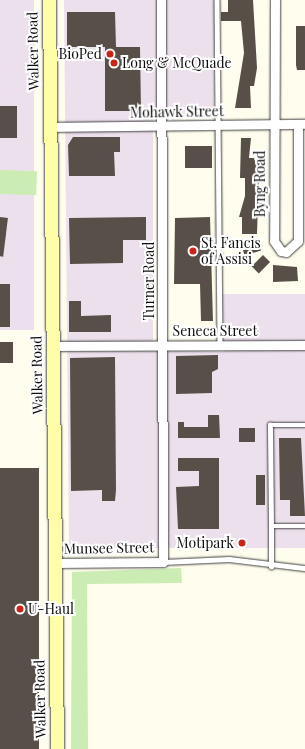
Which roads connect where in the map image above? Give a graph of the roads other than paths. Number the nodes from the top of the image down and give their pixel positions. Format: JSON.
{"nodes":[{"id":1,"x":49,"y":0,"type":"edge"},
{"id":2,"x":161,"y":0,"type":"edge"},
{"id":3,"x":217,"y":0,"type":"edge"},
{"id":4,"x":275,"y":0,"type":"edge"},
{"id":5,"x":301,"y":124,"type":"edge"},
{"id":6,"x":219,"y":125,"type":"junction"},
{"id":7,"x":274,"y":125,"type":"junction"},
{"id":8,"x":163,"y":126,"type":"junction"},
{"id":9,"x":50,"y":127,"type":"junction"},
{"id":10,"x":305,"y":344,"type":"edge"},
{"id":11,"x":163,"y":345,"type":"junction"},
{"id":12,"x":220,"y":345,"type":"junction"},
{"id":13,"x":52,"y":346,"type":"junction"},
{"id":14,"x":305,"y":425,"type":"edge"},
{"id":15,"x":271,"y":526,"type":"junction"},
{"id":16,"x":305,"y":526,"type":"edge"},
{"id":17,"x":163,"y":562,"type":"junction"},
{"id":18,"x":55,"y":563,"type":"junction"},
{"id":19,"x":271,"y":567,"type":"junction"},
{"id":20,"x":305,"y":568,"type":"edge"},
{"id":21,"x":56,"y":749,"type":"edge"}],
"edges":[{"from":1,"to":9,"type":"main road","name":"Walker Road"},
{"from":2,"to":8,"type":"street","name":"Turner Road"},
{"from":3,"to":6,"type":"lane"},
{"from":4,"to":7,"type":"street","name":"Byng Road"},
{"from":5,"to":7,"type":"street","name":"Mohawk Street"},
{"from":5,"to":7,"type":"street","name":"Byng Road"},
{"from":6,"to":7,"type":"street","name":"Mohawk Street"},
{"from":6,"to":8,"type":"street","name":"Mohawk Street"},
{"from":6,"to":12,"type":"lane"},
{"from":8,"to":9,"type":"street","name":"Mohawk Street"},
{"from":8,"to":11,"type":"street","name":"Turner Road"},
{"from":9,"to":13,"type":"main road","name":"Walker Road"},
{"from":10,"to":12,"type":"street","name":"Seneca Street"},
{"from":11,"to":12,"type":"street","name":"Seneca Street"},
{"from":11,"to":13,"type":"street","name":"Seneca Street"},
{"from":11,"to":17,"type":"street","name":"Turner Road"},
{"from":13,"to":18,"type":"main road","name":"Walker Road"},
{"from":14,"to":15,"type":"lane"},
{"from":15,"to":16,"type":"lane"},
{"from":15,"to":19,"type":"lane"},
{"from":17,"to":18,"type":"street","name":"Munsee Street"},
{"from":17,"to":19,"type":"lane"},
{"from":18,"to":21,"type":"main road","name":"Walker Road"},
{"from":19,"to":20,"type":"lane"}]}
